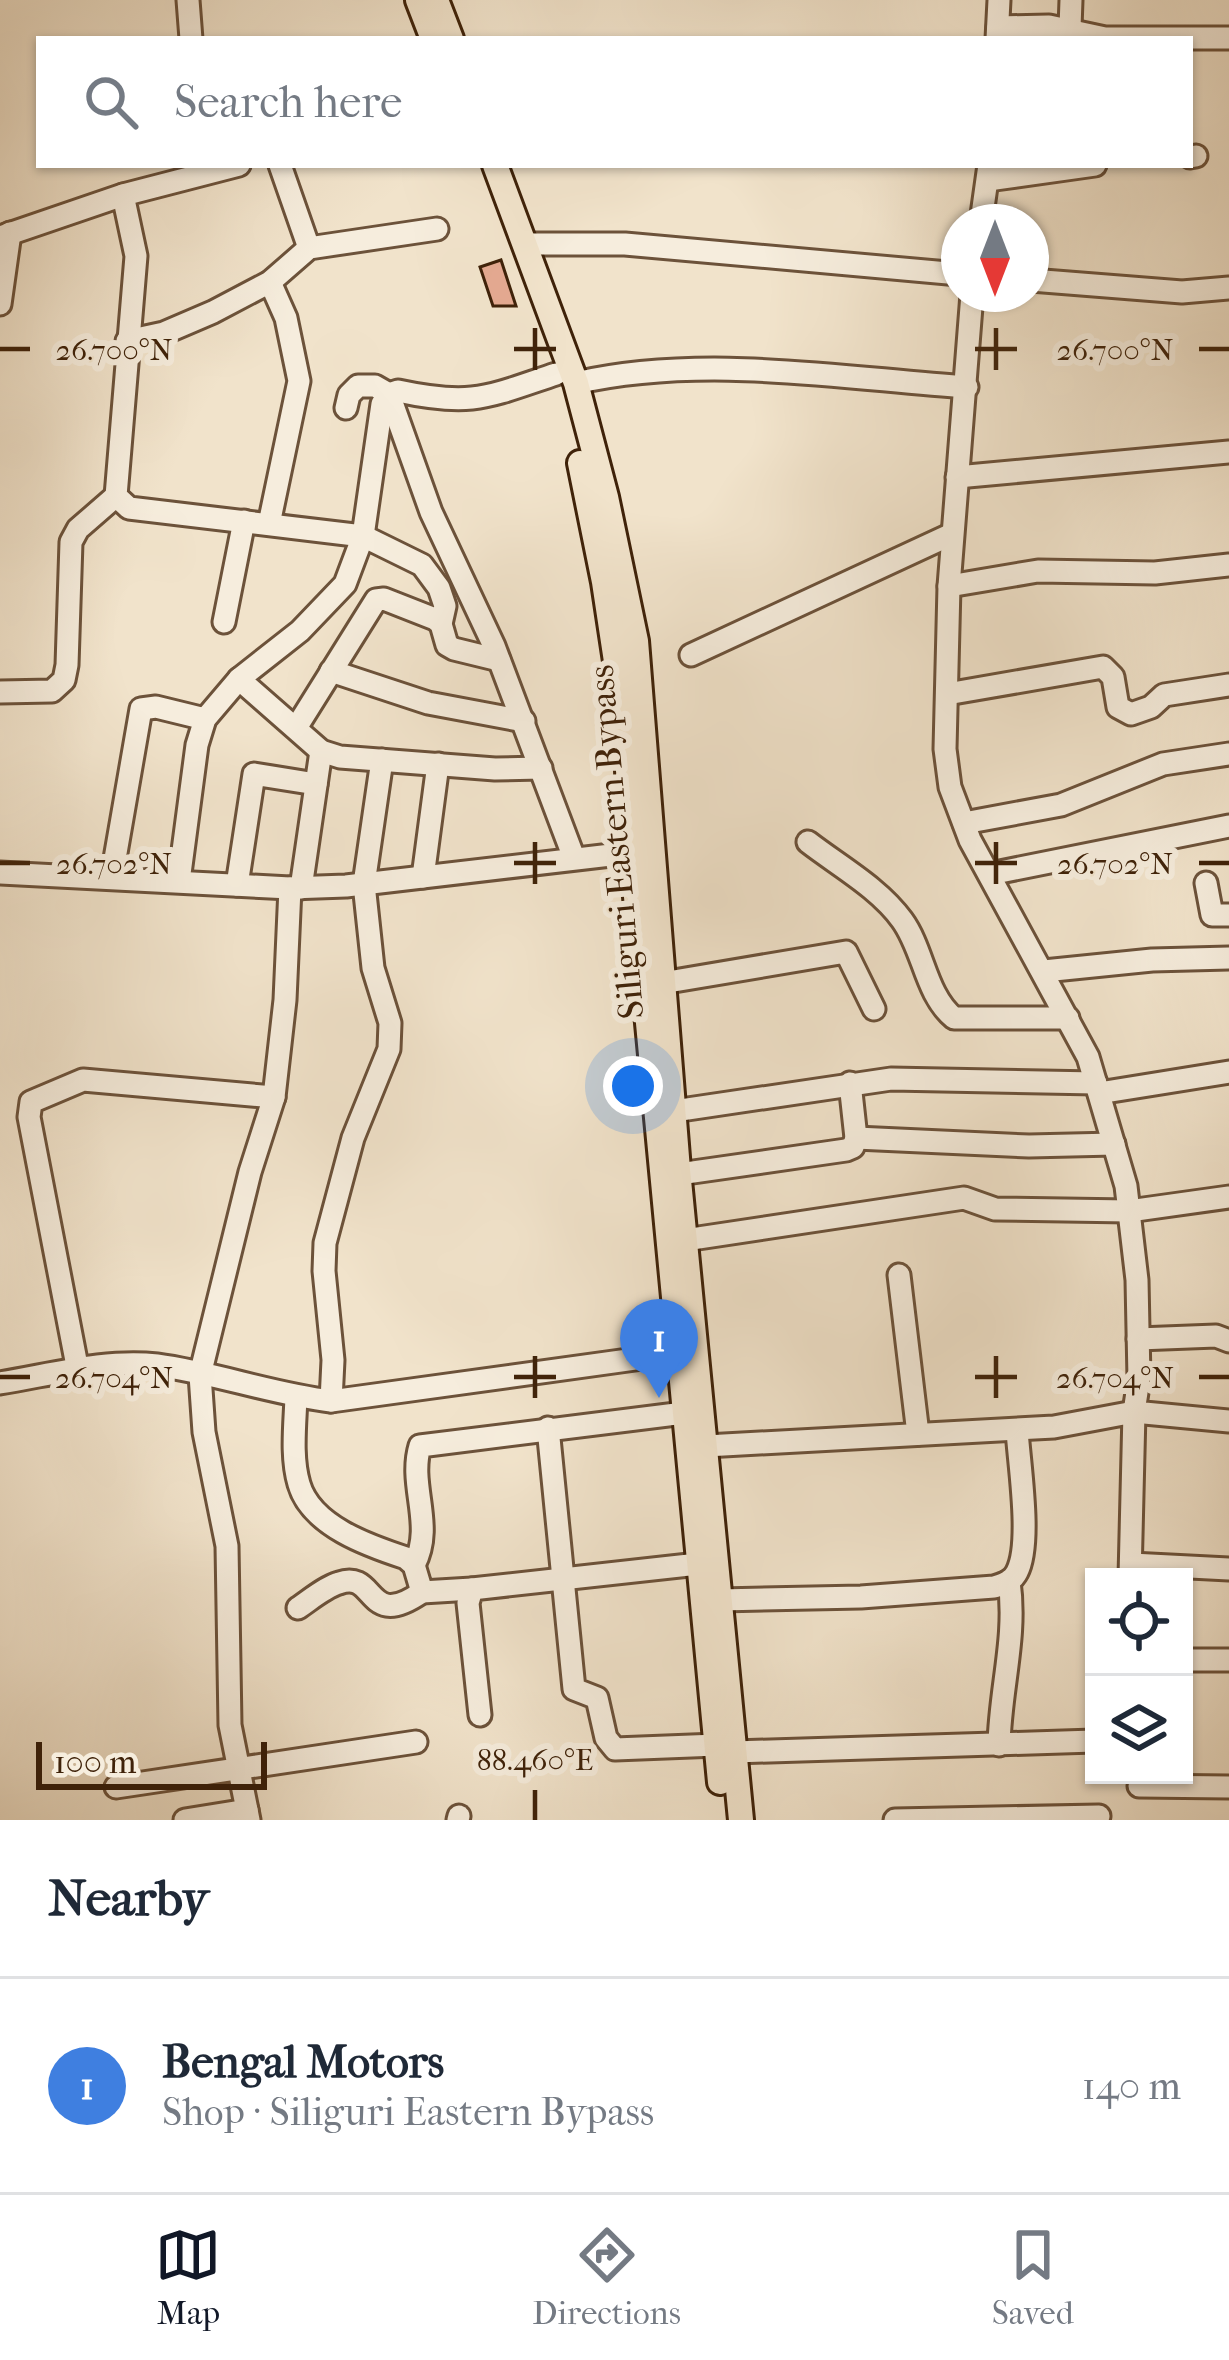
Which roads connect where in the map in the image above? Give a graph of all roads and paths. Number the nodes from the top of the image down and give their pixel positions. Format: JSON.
{"nodes":[{"id":1,"x":188,"y":0,"type":"edge"},
{"id":2,"x":418,"y":0,"type":"edge"},
{"id":3,"x":436,"y":0,"type":"edge"},
{"id":4,"x":999,"y":0,"type":"edge"},
{"id":5,"x":1071,"y":0,"type":"edge"},
{"id":6,"x":1070,"y":28,"type":"junction"},
{"id":7,"x":998,"y":33,"type":"edge"},
{"id":8,"x":191,"y":36,"type":"edge"},
{"id":9,"x":432,"y":36,"type":"edge"},
{"id":10,"x":450,"y":36,"type":"edge"},
{"id":11,"x":1099,"y":36,"type":"edge"},
{"id":12,"x":1193,"y":38,"type":"edge"},
{"id":13,"x":1229,"y":38,"type":"edge"},
{"id":14,"x":225,"y":168,"type":"edge"},
{"id":15,"x":280,"y":168,"type":"edge"},
{"id":16,"x":479,"y":168,"type":"edge"},
{"id":17,"x":497,"y":168,"type":"edge"},
{"id":18,"x":1055,"y":168,"type":"edge"},
{"id":19,"x":989,"y":173,"type":"edge"},
{"id":20,"x":123,"y":194,"type":"junction"},
{"id":21,"x":985,"y":204,"type":"edge"},
{"id":22,"x":437,"y":229,"type":"dead end"},
{"id":23,"x":5,"y":235,"type":"edge"},
{"id":24,"x":524,"y":244,"type":"junction"},
{"id":25,"x":287,"y":267,"type":"junction"},
{"id":26,"x":941,"y":272,"type":"edge"},
{"id":27,"x":1049,"y":281,"type":"edge"},
{"id":28,"x":1229,"y":288,"type":"edge"},
{"id":29,"x":0,"y":304,"type":"edge"},
{"id":30,"x":971,"y":312,"type":"edge"},
{"id":31,"x":128,"y":341,"type":"junction"},
{"id":32,"x":566,"y":378,"type":"junction"},
{"id":33,"x":967,"y":387,"type":"junction"},
{"id":34,"x":389,"y":394,"type":"junction"},
{"id":35,"x":346,"y":408,"type":"dead end"},
{"id":36,"x":1229,"y":452,"type":"edge"},
{"id":37,"x":957,"y":477,"type":"junction"},
{"id":38,"x":116,"y":496,"type":"junction"},
{"id":39,"x":244,"y":521,"type":"junction"},
{"id":40,"x":269,"y":524,"type":"junction"},
{"id":41,"x":952,"y":534,"type":"junction"},
{"id":42,"x":363,"y":536,"type":"junction"},
{"id":43,"x":1229,"y":565,"type":"edge"},
{"id":44,"x":949,"y":586,"type":"junction"},
{"id":45,"x":224,"y":622,"type":"dead end"},
{"id":46,"x":441,"y":624,"type":"junction"},
{"id":47,"x":691,"y":655,"type":"dead end"},
{"id":48,"x":500,"y":660,"type":"junction"},
{"id":49,"x":331,"y":670,"type":"junction"},
{"id":50,"x":239,"y":679,"type":"junction"},
{"id":51,"x":1229,"y":685,"type":"edge"},
{"id":52,"x":0,"y":692,"type":"edge"},
{"id":53,"x":947,"y":694,"type":"junction"},
{"id":54,"x":205,"y":719,"type":"junction"},
{"id":55,"x":524,"y":722,"type":"junction"},
{"id":56,"x":296,"y":728,"type":"junction"},
{"id":57,"x":321,"y":751,"type":"junction"},
{"id":58,"x":1229,"y":754,"type":"edge"},
{"id":59,"x":382,"y":760,"type":"junction"},
{"id":60,"x":438,"y":764,"type":"junction"},
{"id":61,"x":541,"y":768,"type":"junction"},
{"id":62,"x":316,"y":784,"type":"junction"},
{"id":63,"x":964,"y":823,"type":"junction"},
{"id":64,"x":1229,"y":826,"type":"edge"},
{"id":65,"x":808,"y":842,"type":"dead end"},
{"id":66,"x":643,"y":852,"type":"junction"},
{"id":67,"x":574,"y":858,"type":"junction"},
{"id":68,"x":0,"y":873,"type":"edge"},
{"id":69,"x":990,"y":874,"type":"junction"},
{"id":70,"x":112,"y":876,"type":"junction"},
{"id":71,"x":423,"y":877,"type":"junction"},
{"id":72,"x":179,"y":881,"type":"junction"},
{"id":73,"x":1207,"y":883,"type":"dead end"},
{"id":74,"x":364,"y":884,"type":"junction"},
{"id":75,"x":237,"y":885,"type":"junction"},
{"id":76,"x":296,"y":888,"type":"junction"},
{"id":77,"x":1229,"y":915,"type":"edge"},
{"id":78,"x":1229,"y":958,"type":"edge"},
{"id":79,"x":1044,"y":971,"type":"junction"},
{"id":80,"x":662,"y":983,"type":"junction"},
{"id":81,"x":874,"y":1010,"type":"dead end"},
{"id":82,"x":1068,"y":1018,"type":"junction"},
{"id":83,"x":1229,"y":1072,"type":"edge"},
{"id":84,"x":850,"y":1083,"type":"junction"},
{"id":85,"x":1097,"y":1088,"type":"junction"},
{"id":86,"x":274,"y":1097,"type":"junction"},
{"id":87,"x":674,"y":1111,"type":"junction"},
{"id":88,"x":856,"y":1138,"type":"junction"},
{"id":89,"x":1114,"y":1144,"type":"junction"},
{"id":90,"x":679,"y":1174,"type":"junction"},
{"id":91,"x":1229,"y":1197,"type":"edge"},
{"id":92,"x":1129,"y":1211,"type":"junction"},
{"id":93,"x":685,"y":1240,"type":"junction"},
{"id":94,"x":898,"y":1275,"type":"dead end"},
{"id":95,"x":1138,"y":1339,"type":"junction"},
{"id":96,"x":1229,"y":1341,"type":"edge"},
{"id":97,"x":687,"y":1352,"type":"junction"},
{"id":98,"x":78,"y":1371,"type":"junction"},
{"id":99,"x":200,"y":1375,"type":"junction"},
{"id":100,"x":0,"y":1383,"type":"edge"},
{"id":101,"x":244,"y":1386,"type":"dead end"},
{"id":102,"x":290,"y":1396,"type":"junction"},
{"id":103,"x":331,"y":1401,"type":"junction"},
{"id":104,"x":684,"y":1412,"type":"junction"},
{"id":105,"x":1134,"y":1412,"type":"junction"},
{"id":106,"x":1229,"y":1421,"type":"edge"},
{"id":107,"x":548,"y":1429,"type":"junction"},
{"id":108,"x":1017,"y":1430,"type":"junction"},
{"id":109,"x":919,"y":1434,"type":"junction"},
{"id":110,"x":696,"y":1446,"type":"junction"},
{"id":111,"x":698,"y":1564,"type":"junction"},
{"id":112,"x":414,"y":1565,"type":"junction"},
{"id":113,"x":1131,"y":1568,"type":"edge"},
{"id":114,"x":1229,"y":1569,"type":"edge"},
{"id":115,"x":1193,"y":1570,"type":"edge"},
{"id":116,"x":561,"y":1577,"type":"junction"},
{"id":117,"x":1010,"y":1581,"type":"junction"},
{"id":118,"x":472,"y":1589,"type":"junction"},
{"id":119,"x":422,"y":1592,"type":"junction"},
{"id":120,"x":720,"y":1600,"type":"junction"},
{"id":121,"x":298,"y":1607,"type":"dead end"},
{"id":122,"x":1193,"y":1660,"type":"edge"},
{"id":123,"x":1229,"y":1660,"type":"edge"},
{"id":124,"x":480,"y":1715,"type":"dead end"},
{"id":125,"x":1085,"y":1741,"type":"edge"},
{"id":126,"x":416,"y":1742,"type":"dead end"},
{"id":127,"x":1000,"y":1745,"type":"junction"},
{"id":128,"x":726,"y":1748,"type":"junction"},
{"id":129,"x":238,"y":1771,"type":"junction"},
{"id":130,"x":1139,"y":1786,"type":"dead end"},
{"id":131,"x":116,"y":1787,"type":"dead end"},
{"id":132,"x":1229,"y":1787,"type":"edge"},
{"id":133,"x":248,"y":1815,"type":"edge"},
{"id":134,"x":1099,"y":1816,"type":"dead end"},
{"id":135,"x":185,"y":1820,"type":"edge"},
{"id":136,"x":724,"y":1820,"type":"edge"},
{"id":137,"x":741,"y":1820,"type":"edge"},
{"id":138,"x":895,"y":1820,"type":"edge"}],
"edges":[{"from":1,"to":8,"type":"street"},
{"from":2,"to":9,"type":"main road"},
{"from":3,"to":10,"type":"main road"},
{"from":4,"to":7,"type":"street"},
{"from":5,"to":6,"type":"street"},
{"from":6,"to":7,"type":"street"},
{"from":6,"to":11,"type":"street"},
{"from":12,"to":13,"type":"street"},
{"from":14,"to":20,"type":"street"},
{"from":15,"to":25,"type":"street"},
{"from":16,"to":32,"type":"main road","name":"Siliguri Eastern Bypass"},
{"from":17,"to":24,"type":"main road","name":"Siliguri Eastern Bypass"},
{"from":18,"to":19,"type":"street"},
{"from":19,"to":21,"type":"street"},
{"from":20,"to":23,"type":"street"},
{"from":20,"to":31,"type":"street"},
{"from":22,"to":25,"type":"street"},
{"from":23,"to":29,"type":"street"},
{"from":24,"to":26,"type":"street"},
{"from":24,"to":32,"type":"main road","name":"Siliguri Eastern Bypass"},
{"from":25,"to":31,"type":"street"},
{"from":25,"to":40,"type":"street"},
{"from":27,"to":28,"type":"street"},
{"from":30,"to":33,"type":"street"},
{"from":31,"to":38,"type":"street"},
{"from":32,"to":33,"type":"street"},
{"from":32,"to":34,"type":"street"},
{"from":32,"to":66,"type":"main road","name":"Siliguri Eastern Bypass"},
{"from":33,"to":37,"type":"street"},
{"from":34,"to":35,"type":"street"},
{"from":34,"to":42,"type":"street"},
{"from":34,"to":48,"type":"street"},
{"from":36,"to":37,"type":"street"},
{"from":37,"to":41,"type":"street"},
{"from":38,"to":39,"type":"street"},
{"from":38,"to":52,"type":"street"},
{"from":39,"to":40,"type":"street"},
{"from":39,"to":45,"type":"street"},
{"from":40,"to":42,"type":"street"},
{"from":41,"to":44,"type":"street"},
{"from":41,"to":47,"type":"street"},
{"from":42,"to":46,"type":"street"},
{"from":42,"to":50,"type":"street"},
{"from":43,"to":44,"type":"street"},
{"from":44,"to":53,"type":"street"},
{"from":46,"to":48,"type":"street"},
{"from":46,"to":49,"type":"street"},
{"from":48,"to":55,"type":"street"},
{"from":49,"to":55,"type":"street"},
{"from":49,"to":56,"type":"street"},
{"from":50,"to":54,"type":"street"},
{"from":50,"to":56,"type":"street"},
{"from":51,"to":53,"type":"street"},
{"from":53,"to":63,"type":"street"},
{"from":54,"to":70,"type":"street"},
{"from":54,"to":72,"type":"street"},
{"from":55,"to":61,"type":"street"},
{"from":56,"to":57,"type":"street"},
{"from":57,"to":59,"type":"street"},
{"from":57,"to":62,"type":"street"},
{"from":58,"to":63,"type":"street"},
{"from":59,"to":60,"type":"street"},
{"from":59,"to":74,"type":"street"},
{"from":60,"to":61,"type":"street"},
{"from":60,"to":71,"type":"street"},
{"from":61,"to":67,"type":"street"},
{"from":62,"to":75,"type":"street"},
{"from":62,"to":76,"type":"street"},
{"from":63,"to":69,"type":"street"},
{"from":64,"to":69,"type":"street"},
{"from":65,"to":82,"type":"street"},
{"from":66,"to":67,"type":"street"},
{"from":66,"to":80,"type":"main road","name":"Siliguri Eastern Bypass"},
{"from":66,"to":97,"type":"main road","name":"Siliguri Eastern Bypass"},
{"from":67,"to":71,"type":"street"},
{"from":68,"to":70,"type":"street"},
{"from":69,"to":79,"type":"street"},
{"from":70,"to":72,"type":"street"},
{"from":71,"to":74,"type":"street"},
{"from":72,"to":75,"type":"street"},
{"from":73,"to":77,"type":"street"},
{"from":74,"to":76,"type":"street"},
{"from":74,"to":103,"type":"street"},
{"from":75,"to":76,"type":"street"},
{"from":76,"to":86,"type":"street"},
{"from":78,"to":79,"type":"street"},
{"from":79,"to":82,"type":"street"},
{"from":80,"to":81,"type":"street"},
{"from":80,"to":87,"type":"main road","name":"Siliguri Eastern Bypass"},
{"from":82,"to":85,"type":"street"},
{"from":83,"to":85,"type":"street"},
{"from":84,"to":85,"type":"street"},
{"from":84,"to":87,"type":"street"},
{"from":84,"to":88,"type":"street"},
{"from":85,"to":89,"type":"street"},
{"from":86,"to":98,"type":"street"},
{"from":86,"to":99,"type":"street"},
{"from":87,"to":90,"type":"main road","name":"Siliguri Eastern Bypass"},
{"from":88,"to":89,"type":"street"},
{"from":88,"to":90,"type":"street"},
{"from":89,"to":92,"type":"street"},
{"from":90,"to":93,"type":"main road","name":"Siliguri Eastern Bypass"},
{"from":91,"to":92,"type":"street"},
{"from":92,"to":93,"type":"street"},
{"from":92,"to":95,"type":"street"},
{"from":93,"to":97,"type":"main road","name":"Siliguri Eastern Bypass"},
{"from":94,"to":109,"type":"street"},
{"from":95,"to":96,"type":"street"},
{"from":95,"to":105,"type":"street"},
{"from":97,"to":103,"type":"street"},
{"from":97,"to":104,"type":"main road","name":"Siliguri Eastern Bypass"},
{"from":97,"to":110,"type":"main road","name":"Siliguri Eastern Bypass"},
{"from":98,"to":99,"type":"street"},
{"from":98,"to":100,"type":"street"},
{"from":99,"to":102,"type":"street"},
{"from":99,"to":129,"type":"street"},
{"from":101,"to":102,"type":"street"},
{"from":102,"to":103,"type":"street"},
{"from":102,"to":112,"type":"street"},
{"from":104,"to":107,"type":"street"},
{"from":104,"to":110,"type":"main road","name":"Siliguri Eastern Bypass"},
{"from":105,"to":106,"type":"street"},
{"from":105,"to":108,"type":"street"},
{"from":105,"to":113,"type":"street"},
{"from":107,"to":112,"type":"street"},
{"from":107,"to":116,"type":"street"},
{"from":108,"to":109,"type":"street"},
{"from":108,"to":117,"type":"street"},
{"from":109,"to":110,"type":"street"},
{"from":110,"to":111,"type":"main road","name":"Siliguri Eastern Bypass"},
{"from":110,"to":120,"type":"main road","name":"Siliguri Eastern Bypass"},
{"from":111,"to":116,"type":"street"},
{"from":111,"to":128,"type":"main road","name":"Siliguri Eastern Bypass"},
{"from":112,"to":119,"type":"street"},
{"from":114,"to":115,"type":"street"},
{"from":116,"to":118,"type":"street"},
{"from":116,"to":128,"type":"street"},
{"from":117,"to":120,"type":"street"},
{"from":117,"to":127,"type":"street"},
{"from":118,"to":119,"type":"street"},
{"from":118,"to":124,"type":"street"},
{"from":119,"to":121,"type":"street"},
{"from":120,"to":128,"type":"main road","name":"Siliguri Eastern Bypass"},
{"from":122,"to":123,"type":"street"},
{"from":125,"to":127,"type":"street"},
{"from":126,"to":129,"type":"street"},
{"from":127,"to":128,"type":"street"},
{"from":128,"to":136,"type":"main road","name":"Siliguri Eastern Bypass"},
{"from":128,"to":137,"type":"main road","name":"Siliguri Eastern Bypass"},
{"from":129,"to":131,"type":"street"},
{"from":129,"to":133,"type":"street"},
{"from":130,"to":132,"type":"street"},
{"from":133,"to":135,"type":"street"},
{"from":134,"to":138,"type":"street"}]}
